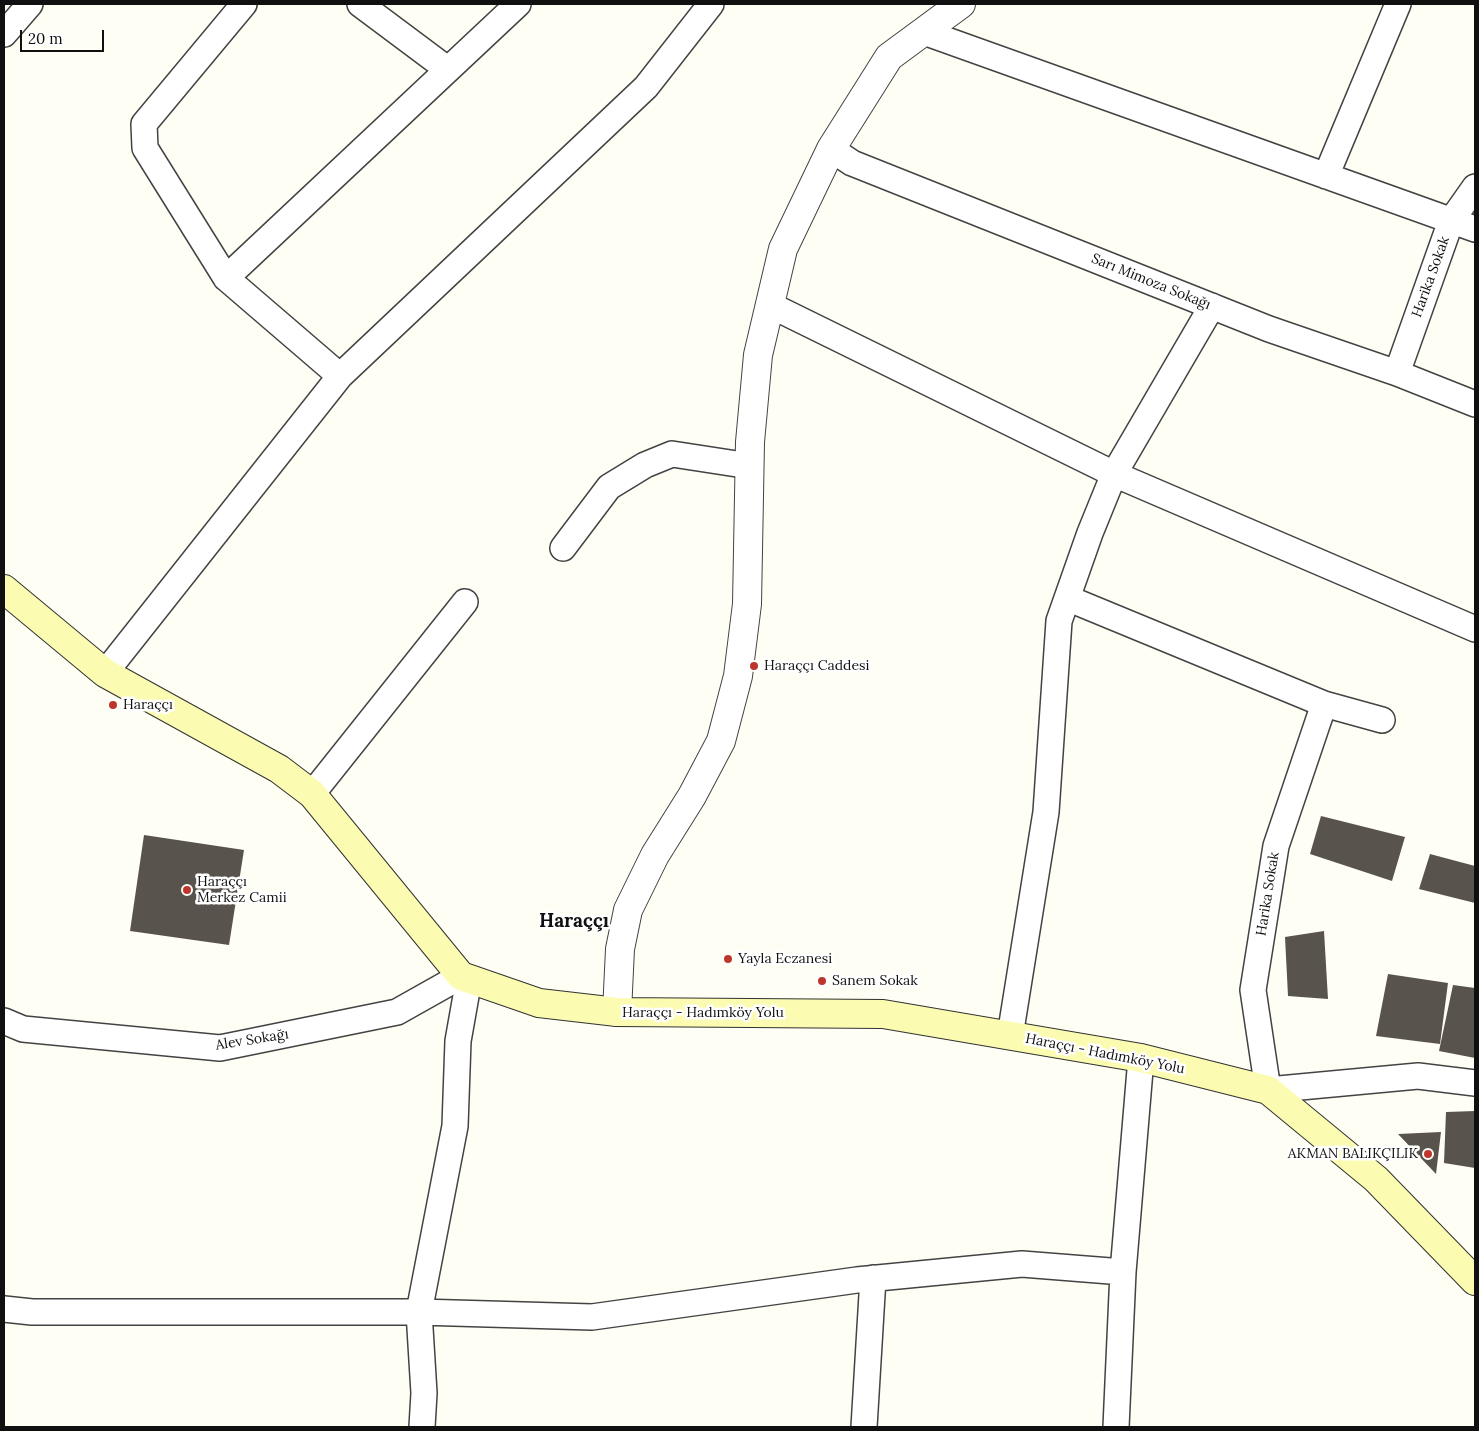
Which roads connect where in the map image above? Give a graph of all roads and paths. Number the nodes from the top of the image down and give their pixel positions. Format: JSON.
{"nodes":[{"id":1,"x":30,"y":4,"type":"edge"},
{"id":2,"x":244,"y":4,"type":"edge"},
{"id":3,"x":360,"y":4,"type":"edge"},
{"id":4,"x":518,"y":4,"type":"edge"},
{"id":5,"x":711,"y":4,"type":"edge"},
{"id":6,"x":962,"y":4,"type":"edge"},
{"id":7,"x":1398,"y":4,"type":"edge"},
{"id":8,"x":924,"y":32,"type":"junction"},
{"id":9,"x":4,"y":34,"type":"edge"},
{"id":10,"x":447,"y":69,"type":"junction"},
{"id":11,"x":830,"y":149,"type":"junction"},
{"id":12,"x":1326,"y":176,"type":"junction"},
{"id":13,"x":1475,"y":187,"type":"edge"},
{"id":14,"x":1451,"y":221,"type":"junction"},
{"id":15,"x":1475,"y":229,"type":"edge"},
{"id":16,"x":226,"y":278,"type":"junction"},
{"id":17,"x":770,"y":305,"type":"junction"},
{"id":18,"x":1212,"y":306,"type":"junction"},
{"id":19,"x":1396,"y":372,"type":"junction"},
{"id":20,"x":340,"y":376,"type":"junction"},
{"id":21,"x":1475,"y":404,"type":"edge"},
{"id":22,"x":750,"y":466,"type":"junction"},
{"id":23,"x":1114,"y":474,"type":"junction"},
{"id":24,"x":562,"y":548,"type":"dead end"},
{"id":25,"x":4,"y":589,"type":"edge"},
{"id":26,"x":1067,"y":598,"type":"junction"},
{"id":27,"x":464,"y":602,"type":"dead end"},
{"id":28,"x":1475,"y":629,"type":"edge"},
{"id":29,"x":105,"y":673,"type":"junction"},
{"id":30,"x":1324,"y":704,"type":"junction"},
{"id":31,"x":1382,"y":720,"type":"dead end"},
{"id":32,"x":312,"y":794,"type":"junction"},
{"id":33,"x":465,"y":978,"type":"junction"},
{"id":34,"x":617,"y":1012,"type":"junction"},
{"id":35,"x":4,"y":1021,"type":"edge"},
{"id":36,"x":1010,"y":1036,"type":"junction"},
{"id":37,"x":1140,"y":1058,"type":"junction"},
{"id":38,"x":1475,"y":1083,"type":"edge"},
{"id":39,"x":1268,"y":1090,"type":"junction"},
{"id":40,"x":1123,"y":1272,"type":"junction"},
{"id":41,"x":873,"y":1278,"type":"junction"},
{"id":42,"x":1475,"y":1281,"type":"edge"},
{"id":43,"x":4,"y":1309,"type":"edge"},
{"id":44,"x":419,"y":1312,"type":"junction"},
{"id":45,"x":422,"y":1427,"type":"edge"},
{"id":46,"x":864,"y":1427,"type":"edge"},
{"id":47,"x":1116,"y":1427,"type":"edge"}],
"edges":[{"from":1,"to":9,"type":"street"},
{"from":2,"to":16,"type":"street"},
{"from":3,"to":10,"type":"street"},
{"from":4,"to":10,"type":"street"},
{"from":5,"to":20,"type":"street"},
{"from":6,"to":8,"type":"street"},
{"from":7,"to":12,"type":"street"},
{"from":8,"to":11,"type":"street"},
{"from":8,"to":12,"type":"street"},
{"from":10,"to":16,"type":"street"},
{"from":11,"to":17,"type":"street"},
{"from":11,"to":18,"type":"street","name":"Sarı Mimoza Sokağı"},
{"from":12,"to":14,"type":"street"},
{"from":13,"to":14,"type":"street","name":"Harika Sokak"},
{"from":14,"to":15,"type":"street"},
{"from":14,"to":19,"type":"street","name":"Harika Sokak"},
{"from":16,"to":20,"type":"street"},
{"from":17,"to":22,"type":"street"},
{"from":17,"to":23,"type":"street"},
{"from":18,"to":19,"type":"street","name":"Sarı Mimoza Sokağı"},
{"from":18,"to":23,"type":"street"},
{"from":19,"to":21,"type":"street","name":"Sarı Mimoza Sokağı"},
{"from":20,"to":29,"type":"street"},
{"from":22,"to":24,"type":"street"},
{"from":22,"to":34,"type":"street"},
{"from":23,"to":26,"type":"street"},
{"from":23,"to":28,"type":"street"},
{"from":25,"to":29,"type":"main road"},
{"from":26,"to":30,"type":"street"},
{"from":26,"to":36,"type":"street"},
{"from":27,"to":32,"type":"street"},
{"from":29,"to":32,"type":"main road"},
{"from":30,"to":31,"type":"street"},
{"from":30,"to":39,"type":"street","name":"Harika Sokak"},
{"from":32,"to":33,"type":"main road"},
{"from":33,"to":34,"type":"main road","name":"Haraççı - Hadımköy Yolu"},
{"from":33,"to":35,"type":"street","name":"Alev Sokağı"},
{"from":33,"to":44,"type":"street"},
{"from":34,"to":36,"type":"main road","name":"Haraççı - Hadımköy Yolu"},
{"from":36,"to":37,"type":"main road","name":"Haraççı - Hadımköy Yolu"},
{"from":37,"to":39,"type":"main road","name":"Haraççı - Hadımköy Yolu"},
{"from":37,"to":40,"type":"street"},
{"from":38,"to":39,"type":"street"},
{"from":39,"to":42,"type":"main road","name":"Haraççı - Hadımköy Yolu"},
{"from":40,"to":41,"type":"street"},
{"from":40,"to":47,"type":"street"},
{"from":41,"to":44,"type":"street"},
{"from":41,"to":46,"type":"street"},
{"from":43,"to":44,"type":"street"},
{"from":44,"to":45,"type":"street"}]}
